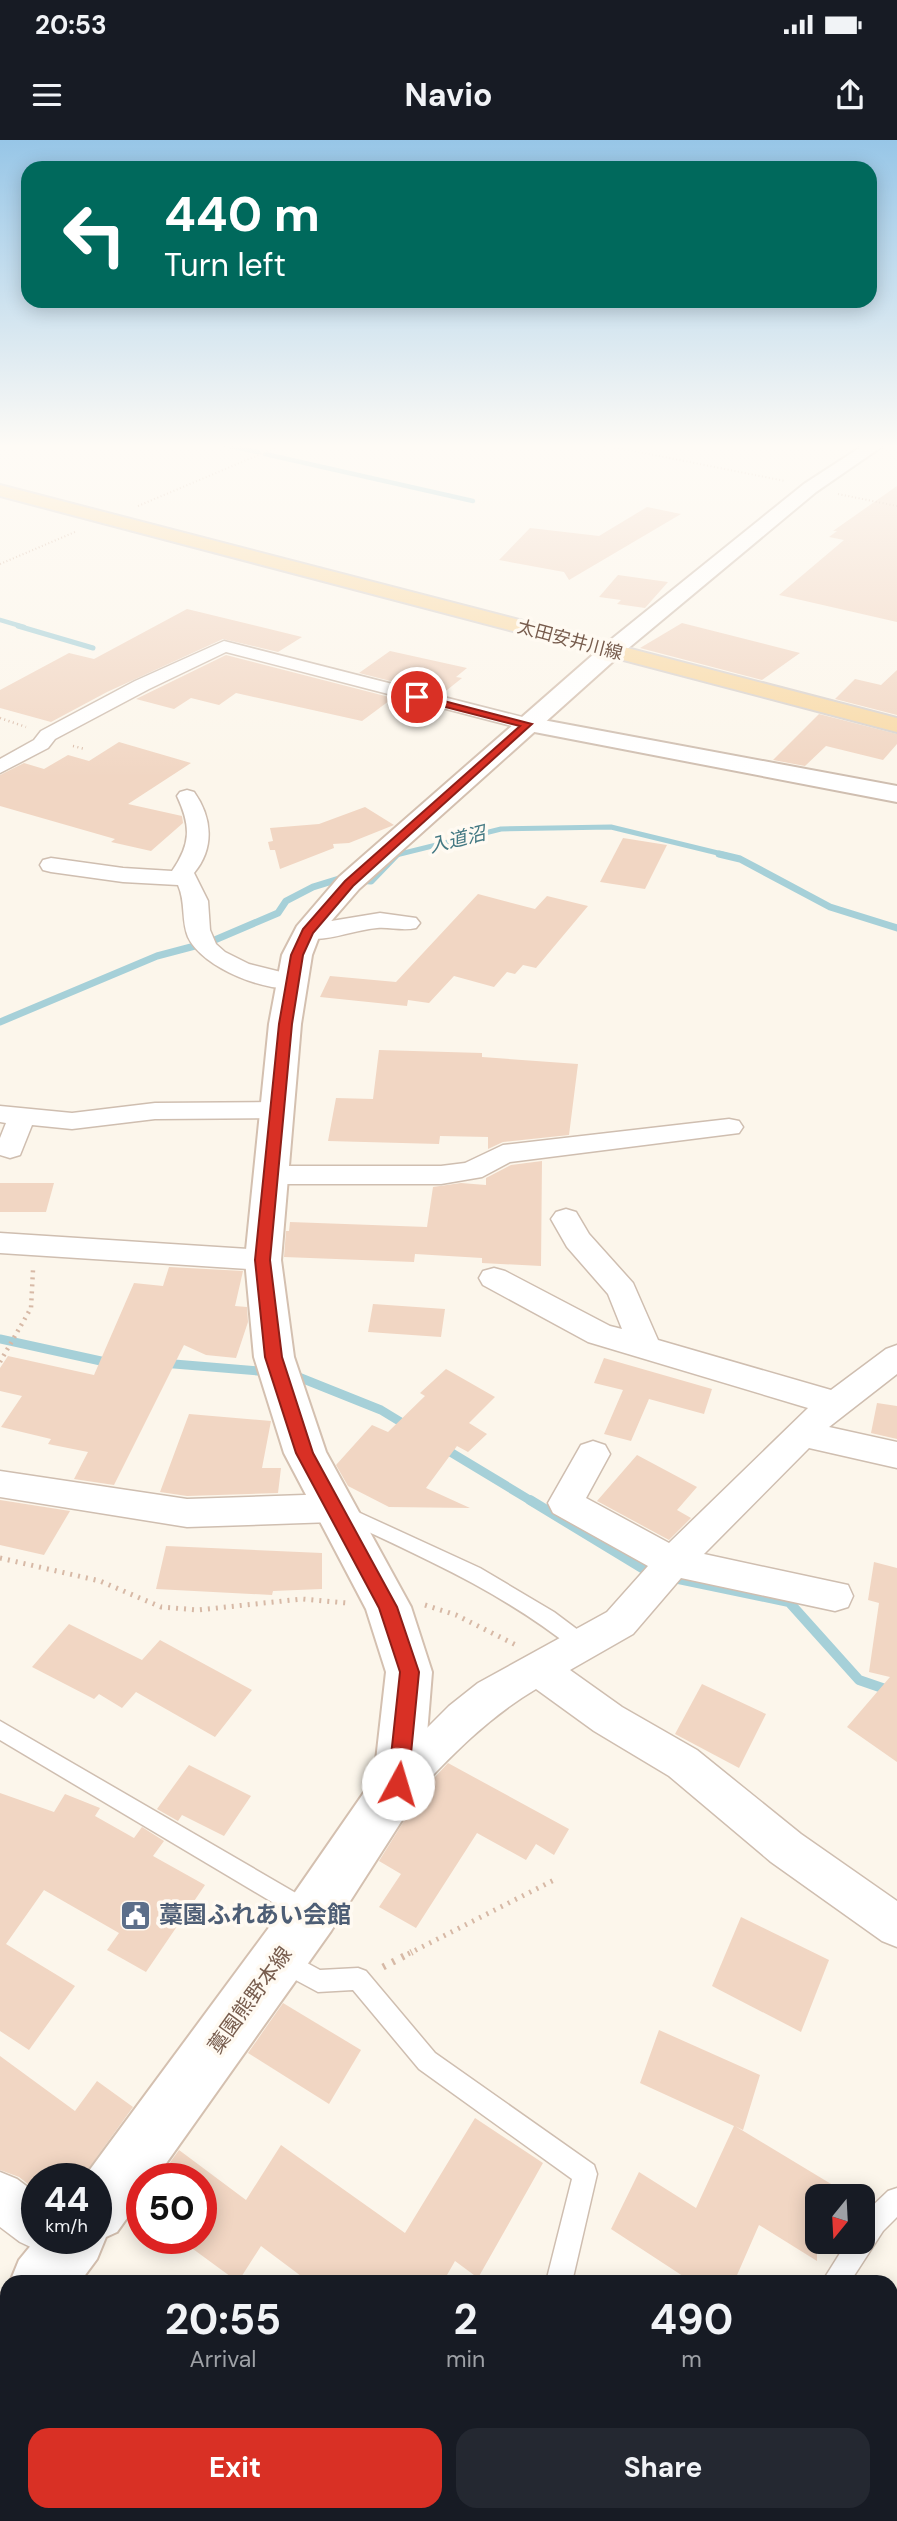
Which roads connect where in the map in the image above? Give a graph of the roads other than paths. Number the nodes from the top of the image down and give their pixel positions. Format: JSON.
{"nodes":[{"id":1,"x":251,"y":556,"type":"edge"},
{"id":2,"x":723,"y":556,"type":"edge"},
{"id":3,"x":611,"y":651,"type":"junction"},
{"id":4,"x":527,"y":724,"type":"junction"},
{"id":5,"x":897,"y":725,"type":"edge"},
{"id":6,"x":0,"y":767,"type":"edge"},
{"id":7,"x":897,"y":794,"type":"edge"},
{"id":8,"x":187,"y":796,"type":"dead end"},
{"id":9,"x":51,"y":865,"type":"dead end"},
{"id":10,"x":185,"y":878,"type":"junction"},
{"id":11,"x":408,"y":923,"type":"dead end"},
{"id":12,"x":307,"y":932,"type":"junction"},
{"id":13,"x":292,"y":982,"type":"junction"},
{"id":14,"x":278,"y":1110,"type":"junction"},
{"id":15,"x":11,"y":1115,"type":"edge"},
{"id":16,"x":729,"y":1127,"type":"dead end"},
{"id":17,"x":10,"y":1149,"type":"dead end"},
{"id":18,"x":270,"y":1175,"type":"junction"},
{"id":19,"x":566,"y":1219,"type":"dead end"},
{"id":20,"x":0,"y":1243,"type":"edge"},
{"id":21,"x":263,"y":1260,"type":"junction"},
{"id":22,"x":494,"y":1278,"type":"dead end"},
{"id":23,"x":645,"y":1348,"type":"junction"},
{"id":24,"x":897,"y":1357,"type":"edge"},
{"id":25,"x":836,"y":1404,"type":"junction"},
{"id":26,"x":802,"y":1434,"type":"junction"},
{"id":27,"x":593,"y":1454,"type":"dead end"},
{"id":28,"x":897,"y":1455,"type":"edge"},
{"id":29,"x":0,"y":1484,"type":"edge"},
{"id":30,"x":333,"y":1508,"type":"junction"},
{"id":31,"x":673,"y":1562,"type":"junction"},
{"id":32,"x":835,"y":1596,"type":"dead end"},
{"id":33,"x":583,"y":1645,"type":"junction"},
{"id":34,"x":540,"y":1670,"type":"junction"},
{"id":35,"x":0,"y":1730,"type":"edge"},
{"id":36,"x":398,"y":1784,"type":"junction"},
{"id":37,"x":312,"y":1913,"type":"junction"},
{"id":38,"x":897,"y":1926,"type":"edge"},
{"id":39,"x":280,"y":1959,"type":"junction"},
{"id":40,"x":112,"y":2176,"type":"edge"},
{"id":41,"x":0,"y":2196,"type":"edge"},
{"id":42,"x":897,"y":2200,"type":"edge"},
{"id":43,"x":21,"y":2211,"type":"edge"},
{"id":44,"x":875,"y":2221,"type":"edge"},
{"id":45,"x":853,"y":2254,"type":"edge"},
{"id":46,"x":561,"y":2275,"type":"edge"},
{"id":47,"x":840,"y":2275,"type":"edge"}],
"edges":[{"from":1,"to":3,"type":"main road","name":"太田安井川線"},
{"from":2,"to":3,"type":"main road","name":"藁園熊野本線"},
{"from":3,"to":4,"type":"main road","name":"藁園熊野本線"},
{"from":3,"to":5,"type":"main road","name":"太田安井川線"},
{"from":4,"to":6,"type":"street"},
{"from":4,"to":7,"type":"main road"},
{"from":4,"to":12,"type":"main road","name":"藁園熊野本線"},
{"from":8,"to":10,"type":"street"},
{"from":9,"to":10,"type":"street"},
{"from":10,"to":13,"type":"street"},
{"from":11,"to":12,"type":"street"},
{"from":12,"to":13,"type":"main road","name":"藁園熊野本線"},
{"from":13,"to":14,"type":"main road","name":"藁園熊野本線"},
{"from":14,"to":15,"type":"street"},
{"from":14,"to":18,"type":"main road","name":"藁園熊野本線"},
{"from":15,"to":17,"type":"street"},
{"from":16,"to":18,"type":"street"},
{"from":18,"to":21,"type":"main road","name":"藁園熊野本線"},
{"from":19,"to":23,"type":"street"},
{"from":20,"to":21,"type":"street"},
{"from":21,"to":30,"type":"main road","name":"藁園熊野本線"},
{"from":22,"to":23,"type":"street"},
{"from":23,"to":25,"type":"street"},
{"from":24,"to":25,"type":"street"},
{"from":25,"to":26,"type":"street"},
{"from":26,"to":28,"type":"street"},
{"from":26,"to":31,"type":"street"},
{"from":27,"to":31,"type":"street"},
{"from":29,"to":30,"type":"street"},
{"from":30,"to":33,"type":"lane"},
{"from":30,"to":36,"type":"main road","name":"藁園熊野本線"},
{"from":31,"to":32,"type":"street"},
{"from":31,"to":33,"type":"street"},
{"from":33,"to":34,"type":"street"},
{"from":34,"to":36,"type":"street"},
{"from":34,"to":38,"type":"street"},
{"from":35,"to":37,"type":"lane"},
{"from":36,"to":37,"type":"main road","name":"藁園熊野本線"},
{"from":37,"to":39,"type":"main road","name":"藁園熊野本線"},
{"from":39,"to":40,"type":"main road","name":"藁園熊野本線"},
{"from":39,"to":46,"type":"lane"},
{"from":41,"to":43,"type":"street"},
{"from":42,"to":44,"type":"lane"},
{"from":45,"to":47,"type":"lane"}]}
